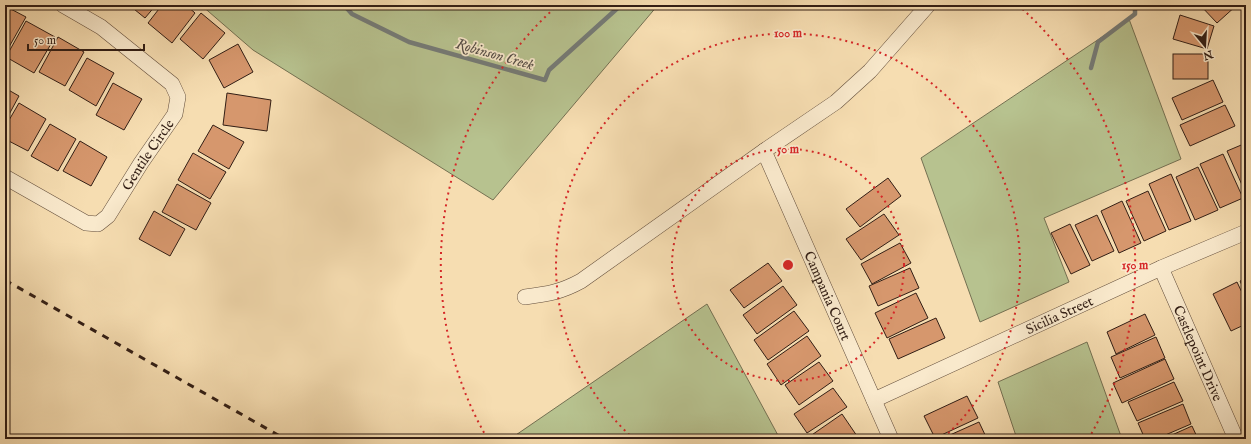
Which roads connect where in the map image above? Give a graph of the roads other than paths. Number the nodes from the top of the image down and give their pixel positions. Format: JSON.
{"nodes":[{"id":1,"x":63,"y":5,"type":"edge"},
{"id":2,"x":928,"y":5,"type":"edge"},
{"id":3,"x":764,"y":151,"type":"junction"},
{"id":4,"x":5,"y":177,"type":"edge"},
{"id":5,"x":1246,"y":232,"type":"edge"},
{"id":6,"x":1161,"y":268,"type":"junction"},
{"id":7,"x":525,"y":297,"type":"dead end"},
{"id":8,"x":874,"y":400,"type":"junction"},
{"id":9,"x":891,"y":439,"type":"edge"},
{"id":10,"x":1236,"y":439,"type":"edge"}],
"edges":[{"from":1,"to":4,"type":"street","name":"Gentile Circle"},
{"from":2,"to":3,"type":"street"},
{"from":3,"to":7,"type":"street"},
{"from":3,"to":8,"type":"street","name":"Campania Court"},
{"from":5,"to":6,"type":"street","name":"Sicilia Street"},
{"from":6,"to":8,"type":"street","name":"Sicilia Street"},
{"from":6,"to":10,"type":"street","name":"Castlepoint Drive"},
{"from":8,"to":9,"type":"street","name":"Campania Court"}]}
